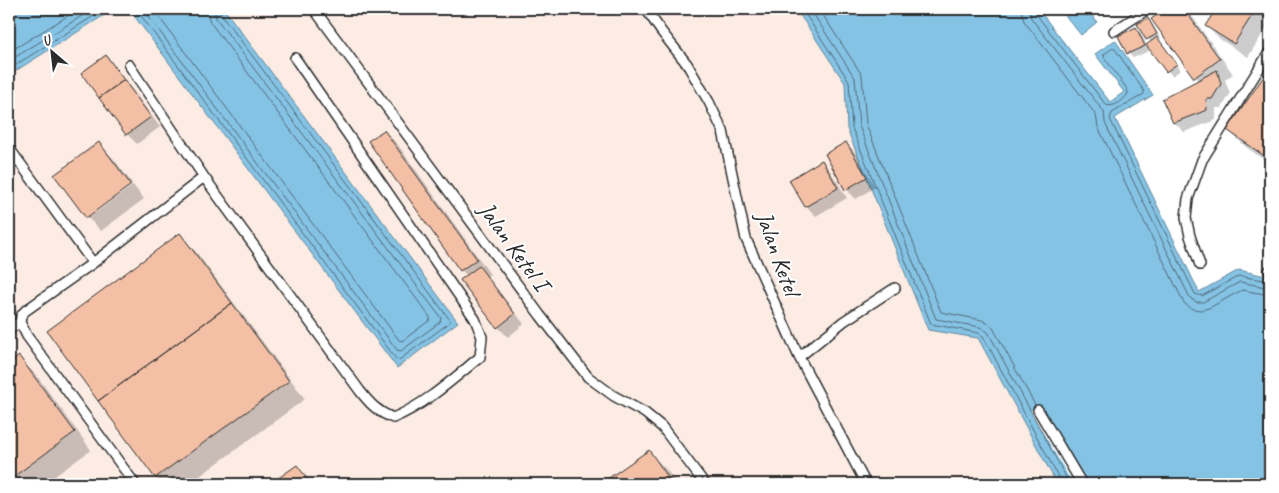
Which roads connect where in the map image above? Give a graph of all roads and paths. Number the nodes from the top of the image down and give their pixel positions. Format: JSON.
{"nodes":[{"id":1,"x":314,"y":9,"type":"edge"},
{"id":2,"x":646,"y":9,"type":"edge"},
{"id":3,"x":1148,"y":9,"type":"edge"},
{"id":4,"x":1114,"y":31,"type":"dead end"},
{"id":5,"x":1270,"y":51,"type":"edge"},
{"id":6,"x":295,"y":58,"type":"dead end"},
{"id":7,"x":129,"y":65,"type":"dead end"},
{"id":8,"x":9,"y":148,"type":"edge"},
{"id":9,"x":204,"y":177,"type":"junction"},
{"id":10,"x":92,"y":263,"type":"junction"},
{"id":11,"x":1200,"y":266,"type":"dead end"},
{"id":12,"x":894,"y":288,"type":"dead end"},
{"id":13,"x":20,"y":322,"type":"junction"},
{"id":14,"x":9,"y":330,"type":"edge"},
{"id":15,"x":799,"y":357,"type":"junction"},
{"id":16,"x":1038,"y":410,"type":"dead end"},
{"id":17,"x":135,"y":484,"type":"edge"},
{"id":18,"x":705,"y":484,"type":"edge"},
{"id":19,"x":866,"y":484,"type":"edge"},
{"id":20,"x":1082,"y":484,"type":"edge"}],
"edges":[{"from":1,"to":18,"type":"lane","name":"Jalan Ketel I"},
{"from":2,"to":15,"type":"lane","name":"Jalan Ketel"},
{"from":3,"to":4,"type":"lane"},
{"from":5,"to":11,"type":"lane"},
{"from":6,"to":9,"type":"lane"},
{"from":7,"to":9,"type":"lane"},
{"from":8,"to":10,"type":"lane"},
{"from":9,"to":10,"type":"lane"},
{"from":10,"to":13,"type":"lane"},
{"from":12,"to":15,"type":"lane"},
{"from":13,"to":14,"type":"lane"},
{"from":13,"to":17,"type":"lane"},
{"from":15,"to":19,"type":"lane","name":"Jalan Ketel"},
{"from":16,"to":20,"type":"lane"}]}
